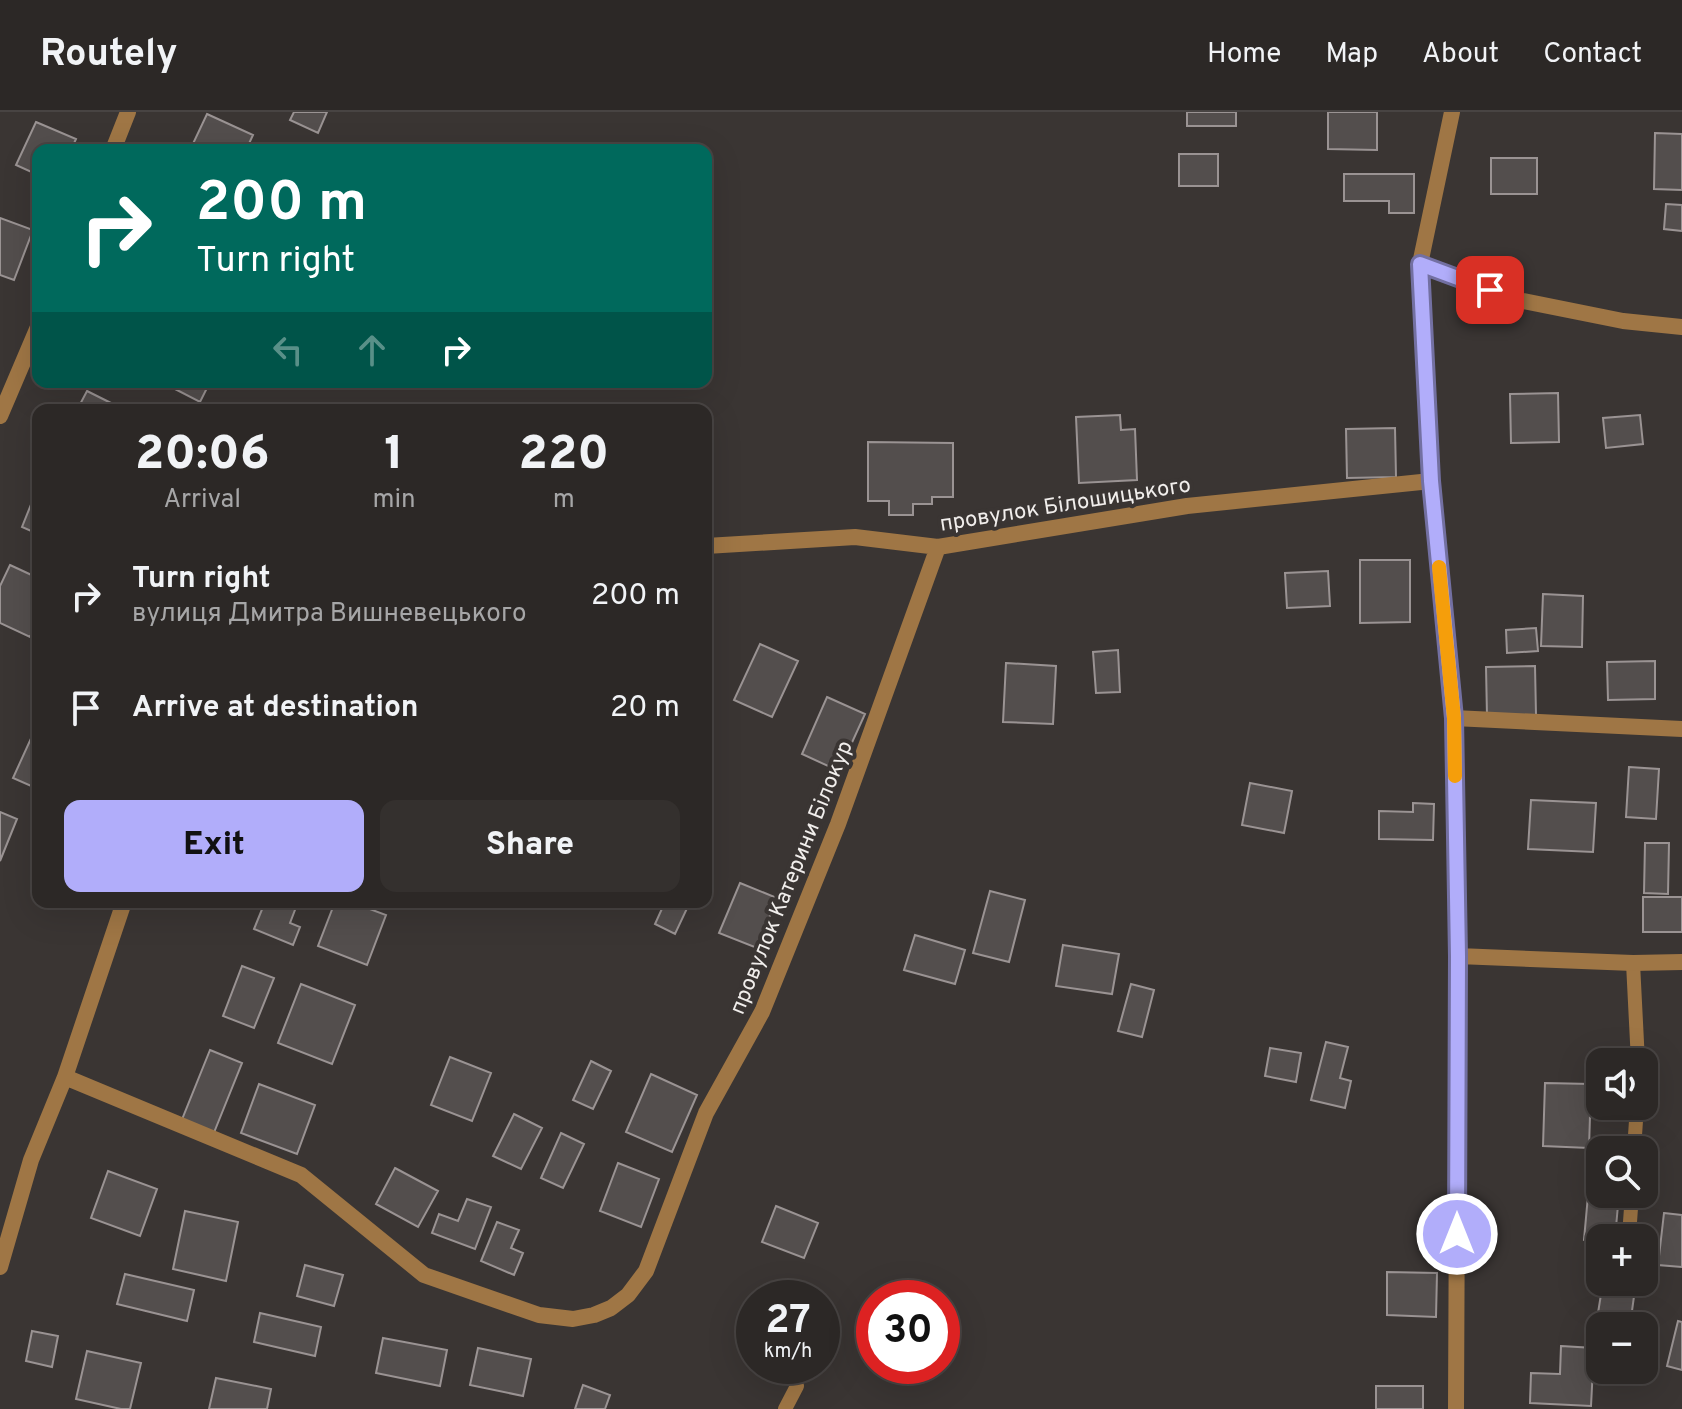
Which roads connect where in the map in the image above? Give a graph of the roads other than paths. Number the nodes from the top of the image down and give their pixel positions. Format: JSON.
{"nodes":[{"id":1,"x":128,"y":112,"type":"edge"},
{"id":2,"x":1452,"y":112,"type":"edge"},
{"id":3,"x":115,"y":144,"type":"edge"},
{"id":4,"x":1420,"y":264,"type":"junction"},
{"id":5,"x":1682,"y":327,"type":"edge"},
{"id":6,"x":32,"y":341,"type":"edge"},
{"id":7,"x":0,"y":416,"type":"edge"},
{"id":8,"x":1431,"y":481,"type":"junction"},
{"id":9,"x":712,"y":546,"type":"edge"},
{"id":10,"x":938,"y":547,"type":"junction"},
{"id":11,"x":1454,"y":718,"type":"junction"},
{"id":12,"x":1682,"y":729,"type":"edge"},
{"id":13,"x":122,"y":908,"type":"edge"},
{"id":14,"x":1458,"y":956,"type":"junction"},
{"id":15,"x":1682,"y":962,"type":"edge"},
{"id":16,"x":1633,"y":963,"type":"junction"},
{"id":17,"x":1637,"y":1048,"type":"edge"},
{"id":18,"x":65,"y":1077,"type":"junction"},
{"id":19,"x":0,"y":1267,"type":"edge"},
{"id":20,"x":797,"y":1386,"type":"dead end"},
{"id":21,"x":785,"y":1409,"type":"edge"},
{"id":22,"x":1456,"y":1409,"type":"edge"}],
"edges":[{"from":1,"to":3,"type":"street"},
{"from":2,"to":4,"type":"street"},
{"from":4,"to":5,"type":"street"},
{"from":4,"to":8,"type":"street"},
{"from":6,"to":7,"type":"street"},
{"from":8,"to":10,"type":"street","name":"провулок Білошицького"},
{"from":8,"to":11,"type":"street"},
{"from":9,"to":10,"type":"street","name":"провулок Білошицького"},
{"from":10,"to":18,"type":"street","name":"провулок Катерини Білокур"},
{"from":11,"to":12,"type":"street"},
{"from":11,"to":14,"type":"street"},
{"from":13,"to":18,"type":"street"},
{"from":14,"to":16,"type":"street"},
{"from":14,"to":22,"type":"street"},
{"from":15,"to":16,"type":"street"},
{"from":16,"to":17,"type":"lane"},
{"from":18,"to":19,"type":"street"},
{"from":20,"to":21,"type":"lane"}]}
